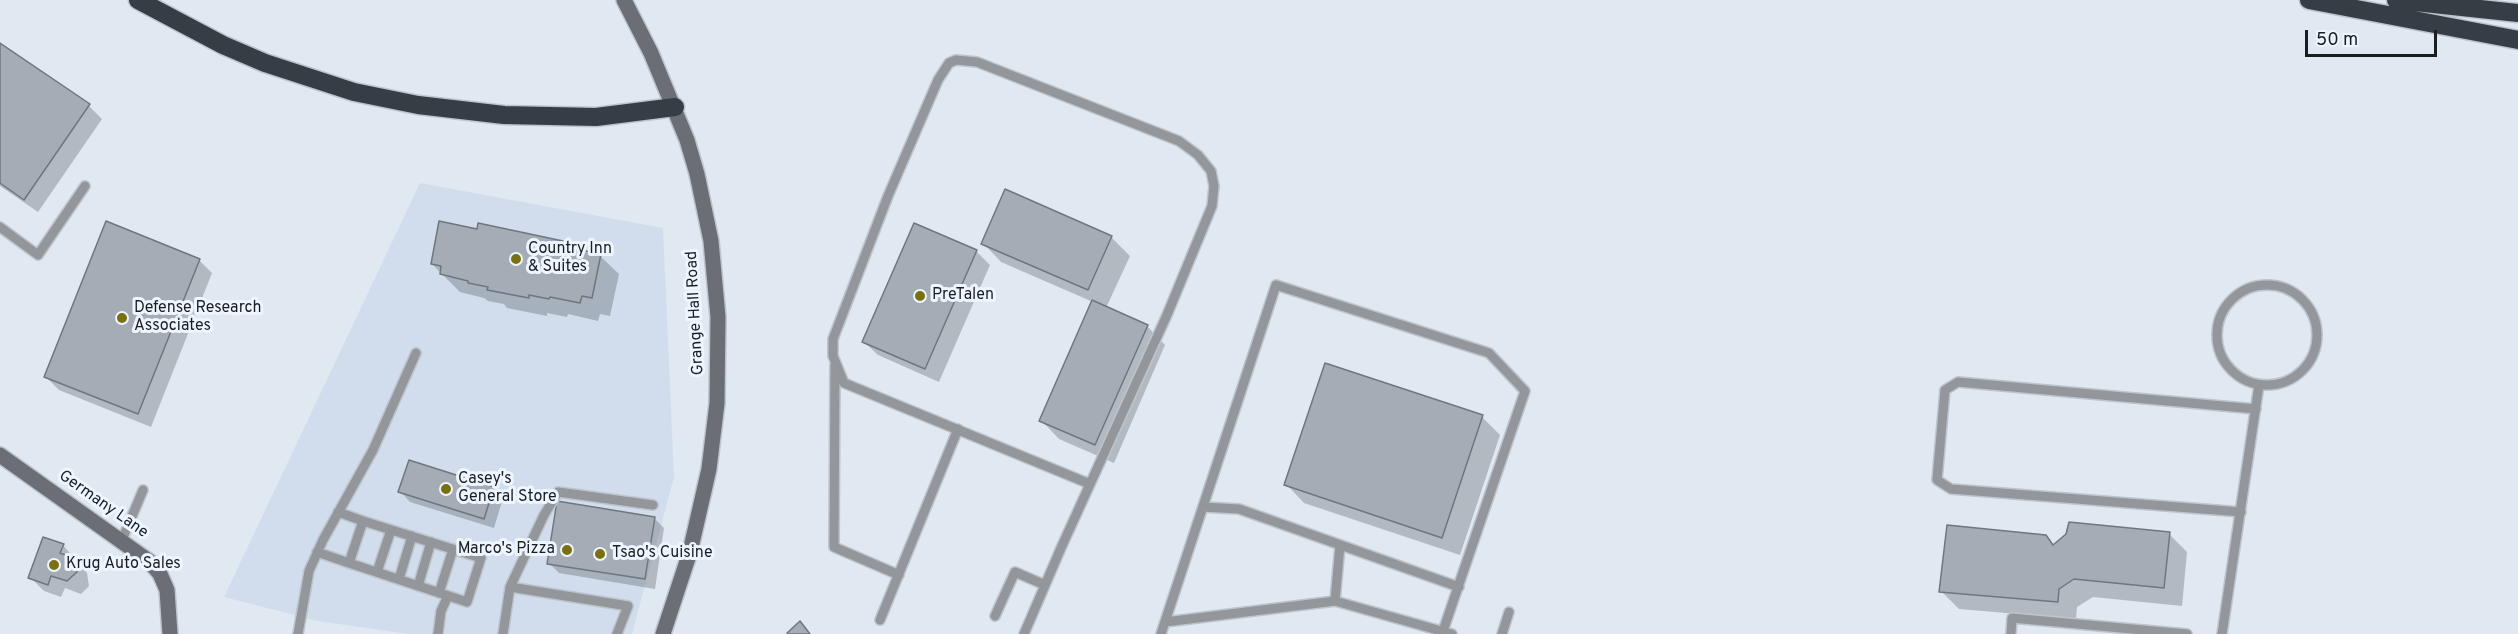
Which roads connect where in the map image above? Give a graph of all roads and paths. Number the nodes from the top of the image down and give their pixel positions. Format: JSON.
{"nodes":[{"id":1,"x":138,"y":0,"type":"edge"},
{"id":2,"x":624,"y":0,"type":"edge"},
{"id":3,"x":2309,"y":0,"type":"edge"},
{"id":4,"x":2396,"y":0,"type":"edge"},
{"id":5,"x":2518,"y":13,"type":"edge"},
{"id":6,"x":2518,"y":40,"type":"edge"},
{"id":7,"x":675,"y":107,"type":"junction"},
{"id":8,"x":86,"y":186,"type":"dead end"},
{"id":9,"x":0,"y":227,"type":"edge"},
{"id":10,"x":416,"y":353,"type":"dead end"},
{"id":11,"x":835,"y":360,"type":"junction"},
{"id":12,"x":2259,"y":385,"type":"junction"},
{"id":13,"x":2256,"y":409,"type":"junction"},
{"id":14,"x":958,"y":429,"type":"junction"},
{"id":15,"x":0,"y":455,"type":"edge"},
{"id":16,"x":1090,"y":484,"type":"junction"},
{"id":17,"x":143,"y":490,"type":"dead end"},
{"id":18,"x":653,"y":505,"type":"dead end"},
{"id":19,"x":1203,"y":507,"type":"junction"},
{"id":20,"x":338,"y":512,"type":"junction"},
{"id":21,"x":2241,"y":512,"type":"junction"},
{"id":22,"x":363,"y":521,"type":"junction"},
{"id":23,"x":391,"y":530,"type":"junction"},
{"id":24,"x":412,"y":536,"type":"junction"},
{"id":25,"x":122,"y":540,"type":"junction"},
{"id":26,"x":431,"y":542,"type":"junction"},
{"id":27,"x":1340,"y":545,"type":"junction"},
{"id":28,"x":453,"y":549,"type":"junction"},
{"id":29,"x":317,"y":552,"type":"junction"},
{"id":30,"x":349,"y":563,"type":"junction"},
{"id":31,"x":377,"y":572,"type":"junction"},
{"id":32,"x":899,"y":575,"type":"junction"},
{"id":33,"x":399,"y":579,"type":"junction"},
{"id":34,"x":1045,"y":585,"type":"junction"},
{"id":35,"x":418,"y":586,"type":"junction"},
{"id":36,"x":510,"y":587,"type":"junction"},
{"id":37,"x":1459,"y":587,"type":"junction"},
{"id":38,"x":443,"y":594,"type":"junction"},
{"id":39,"x":1335,"y":601,"type":"junction"},
{"id":40,"x":1509,"y":612,"type":"dead end"},
{"id":41,"x":995,"y":616,"type":"dead end"},
{"id":42,"x":880,"y":620,"type":"dead end"},
{"id":43,"x":1165,"y":622,"type":"junction"},
{"id":44,"x":1446,"y":633,"type":"edge"},
{"id":45,"x":170,"y":634,"type":"edge"},
{"id":46,"x":298,"y":634,"type":"edge"},
{"id":47,"x":438,"y":634,"type":"edge"},
{"id":48,"x":503,"y":634,"type":"edge"},
{"id":49,"x":617,"y":634,"type":"edge"},
{"id":50,"x":663,"y":634,"type":"edge"},
{"id":51,"x":1024,"y":634,"type":"edge"},
{"id":52,"x":1161,"y":634,"type":"edge"},
{"id":53,"x":1502,"y":634,"type":"edge"},
{"id":54,"x":2011,"y":634,"type":"edge"},
{"id":55,"x":2187,"y":634,"type":"edge"},
{"id":56,"x":2222,"y":634,"type":"edge"}],
"edges":[{"from":1,"to":7,"type":"highway"},
{"from":2,"to":7,"type":"main road","name":"Grange Hall Road"},
{"from":3,"to":6,"type":"highway"},
{"from":4,"to":5,"type":"highway"},
{"from":7,"to":50,"type":"main road","name":"Grange Hall Road"},
{"from":8,"to":9,"type":"lane"},
{"from":10,"to":20,"type":"lane"},
{"from":11,"to":14,"type":"lane"},
{"from":11,"to":16,"type":"lane"},
{"from":11,"to":32,"type":"lane"},
{"from":12,"to":12,"type":"lane"},
{"from":12,"to":13,"type":"lane"},
{"from":13,"to":21,"type":"lane"},
{"from":13,"to":21,"type":"lane"},
{"from":14,"to":16,"type":"lane"},
{"from":14,"to":32,"type":"lane"},
{"from":15,"to":25,"type":"main road","name":"Germany Lane"},
{"from":16,"to":34,"type":"lane"},
{"from":17,"to":25,"type":"lane"},
{"from":18,"to":36,"type":"lane"},
{"from":19,"to":27,"type":"lane"},
{"from":19,"to":37,"type":"lane"},
{"from":19,"to":43,"type":"lane"},
{"from":20,"to":22,"type":"lane"},
{"from":20,"to":29,"type":"lane"},
{"from":21,"to":56,"type":"lane"},
{"from":22,"to":23,"type":"lane"},
{"from":22,"to":30,"type":"lane"},
{"from":23,"to":24,"type":"lane"},
{"from":23,"to":31,"type":"lane"},
{"from":24,"to":26,"type":"lane"},
{"from":24,"to":33,"type":"lane"},
{"from":25,"to":45,"type":"main road","name":"Germany Lane"},
{"from":26,"to":28,"type":"lane"},
{"from":26,"to":35,"type":"lane"},
{"from":27,"to":37,"type":"lane"},
{"from":27,"to":39,"type":"lane"},
{"from":28,"to":38,"type":"lane"},
{"from":28,"to":38,"type":"lane"},
{"from":29,"to":30,"type":"lane"},
{"from":29,"to":46,"type":"lane"},
{"from":30,"to":31,"type":"lane"},
{"from":31,"to":33,"type":"lane"},
{"from":32,"to":42,"type":"lane"},
{"from":33,"to":35,"type":"lane"},
{"from":34,"to":41,"type":"lane"},
{"from":34,"to":51,"type":"lane"},
{"from":35,"to":38,"type":"lane"},
{"from":36,"to":48,"type":"lane"},
{"from":36,"to":49,"type":"lane"},
{"from":37,"to":44,"type":"lane"},
{"from":38,"to":47,"type":"lane"},
{"from":39,"to":43,"type":"lane"},
{"from":39,"to":44,"type":"lane"},
{"from":40,"to":53,"type":"lane"},
{"from":43,"to":52,"type":"lane"},
{"from":54,"to":55,"type":"lane"}]}
